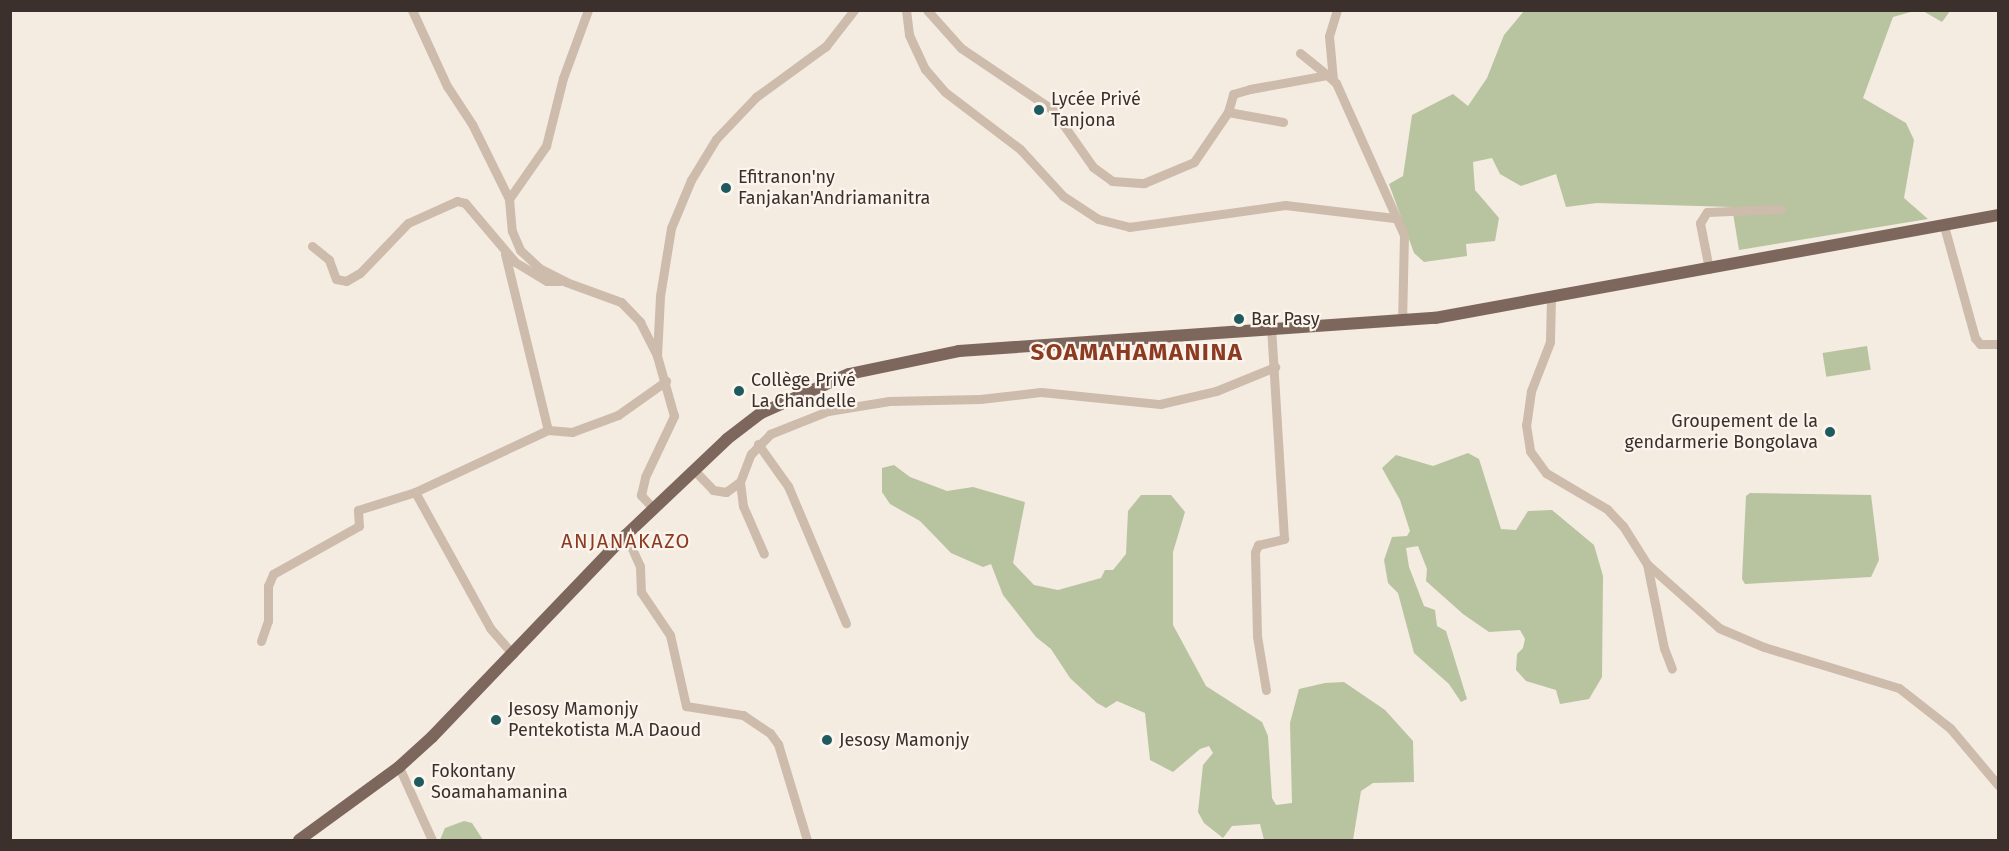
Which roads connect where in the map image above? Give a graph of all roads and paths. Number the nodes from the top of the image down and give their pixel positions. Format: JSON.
{"nodes":[{"id":1,"x":412,"y":10,"type":"edge"},
{"id":2,"x":588,"y":10,"type":"edge"},
{"id":3,"x":854,"y":10,"type":"edge"},
{"id":4,"x":906,"y":10,"type":"edge"},
{"id":5,"x":927,"y":10,"type":"edge"},
{"id":6,"x":1337,"y":10,"type":"edge"},
{"id":7,"x":1300,"y":53,"type":"dead end"},
{"id":8,"x":1330,"y":77,"type":"junction"},
{"id":9,"x":1228,"y":112,"type":"junction"},
{"id":10,"x":1283,"y":122,"type":"dead end"},
{"id":11,"x":509,"y":200,"type":"junction"},
{"id":12,"x":1781,"y":208,"type":"dead end"},
{"id":13,"x":1998,"y":215,"type":"edge"},
{"id":14,"x":1394,"y":219,"type":"junction"},
{"id":15,"x":1944,"y":226,"type":"junction"},
{"id":16,"x":312,"y":246,"type":"dead end"},
{"id":17,"x":506,"y":254,"type":"junction"},
{"id":18,"x":1708,"y":269,"type":"junction"},
{"id":19,"x":566,"y":282,"type":"junction"},
{"id":20,"x":1551,"y":297,"type":"junction"},
{"id":21,"x":1402,"y":320,"type":"junction"},
{"id":22,"x":1271,"y":329,"type":"junction"},
{"id":23,"x":1998,"y":344,"type":"edge"},
{"id":24,"x":657,"y":356,"type":"junction"},
{"id":25,"x":1275,"y":367,"type":"junction"},
{"id":26,"x":666,"y":381,"type":"junction"},
{"id":27,"x":548,"y":430,"type":"junction"},
{"id":28,"x":759,"y":444,"type":"junction"},
{"id":29,"x":693,"y":469,"type":"junction"},
{"id":30,"x":740,"y":482,"type":"junction"},
{"id":31,"x":414,"y":492,"type":"junction"},
{"id":32,"x":653,"y":508,"type":"junction"},
{"id":33,"x":627,"y":535,"type":"junction"},
{"id":34,"x":764,"y":554,"type":"dead end"},
{"id":35,"x":1647,"y":564,"type":"junction"},
{"id":36,"x":846,"y":622,"type":"dead end"},
{"id":37,"x":261,"y":641,"type":"dead end"},
{"id":38,"x":513,"y":654,"type":"junction"},
{"id":39,"x":1672,"y":669,"type":"dead end"},
{"id":40,"x":1266,"y":690,"type":"dead end"},
{"id":41,"x":399,"y":767,"type":"junction"},
{"id":42,"x":1998,"y":785,"type":"edge"},
{"id":43,"x":299,"y":840,"type":"edge"},
{"id":44,"x":432,"y":840,"type":"edge"},
{"id":45,"x":807,"y":840,"type":"edge"}],
"edges":[{"from":1,"to":11,"type":"street"},
{"from":2,"to":11,"type":"street"},
{"from":3,"to":24,"type":"street"},
{"from":4,"to":14,"type":"street"},
{"from":5,"to":9,"type":"street"},
{"from":6,"to":8,"type":"street"},
{"from":7,"to":8,"type":"street"},
{"from":8,"to":9,"type":"street"},
{"from":8,"to":14,"type":"street"},
{"from":9,"to":10,"type":"street"},
{"from":11,"to":19,"type":"street"},
{"from":12,"to":18,"type":"street"},
{"from":13,"to":15,"type":"main road"},
{"from":14,"to":21,"type":"street"},
{"from":15,"to":18,"type":"main road"},
{"from":15,"to":23,"type":"street"},
{"from":16,"to":17,"type":"street"},
{"from":17,"to":19,"type":"street"},
{"from":17,"to":27,"type":"street"},
{"from":18,"to":20,"type":"main road"},
{"from":19,"to":24,"type":"street"},
{"from":20,"to":21,"type":"main road"},
{"from":20,"to":35,"type":"street"},
{"from":21,"to":22,"type":"main road"},
{"from":22,"to":25,"type":"street"},
{"from":22,"to":29,"type":"main road"},
{"from":24,"to":26,"type":"street"},
{"from":25,"to":28,"type":"street"},
{"from":25,"to":40,"type":"street"},
{"from":26,"to":27,"type":"street"},
{"from":26,"to":32,"type":"street"},
{"from":27,"to":31,"type":"street"},
{"from":28,"to":30,"type":"street"},
{"from":28,"to":36,"type":"street"},
{"from":29,"to":30,"type":"street"},
{"from":29,"to":32,"type":"main road"},
{"from":30,"to":34,"type":"street"},
{"from":31,"to":37,"type":"street"},
{"from":31,"to":38,"type":"street"},
{"from":32,"to":33,"type":"main road"},
{"from":33,"to":38,"type":"main road"},
{"from":33,"to":45,"type":"street"},
{"from":35,"to":39,"type":"street"},
{"from":35,"to":42,"type":"street"},
{"from":38,"to":41,"type":"main road"},
{"from":41,"to":43,"type":"main road"},
{"from":41,"to":44,"type":"street"}]}
